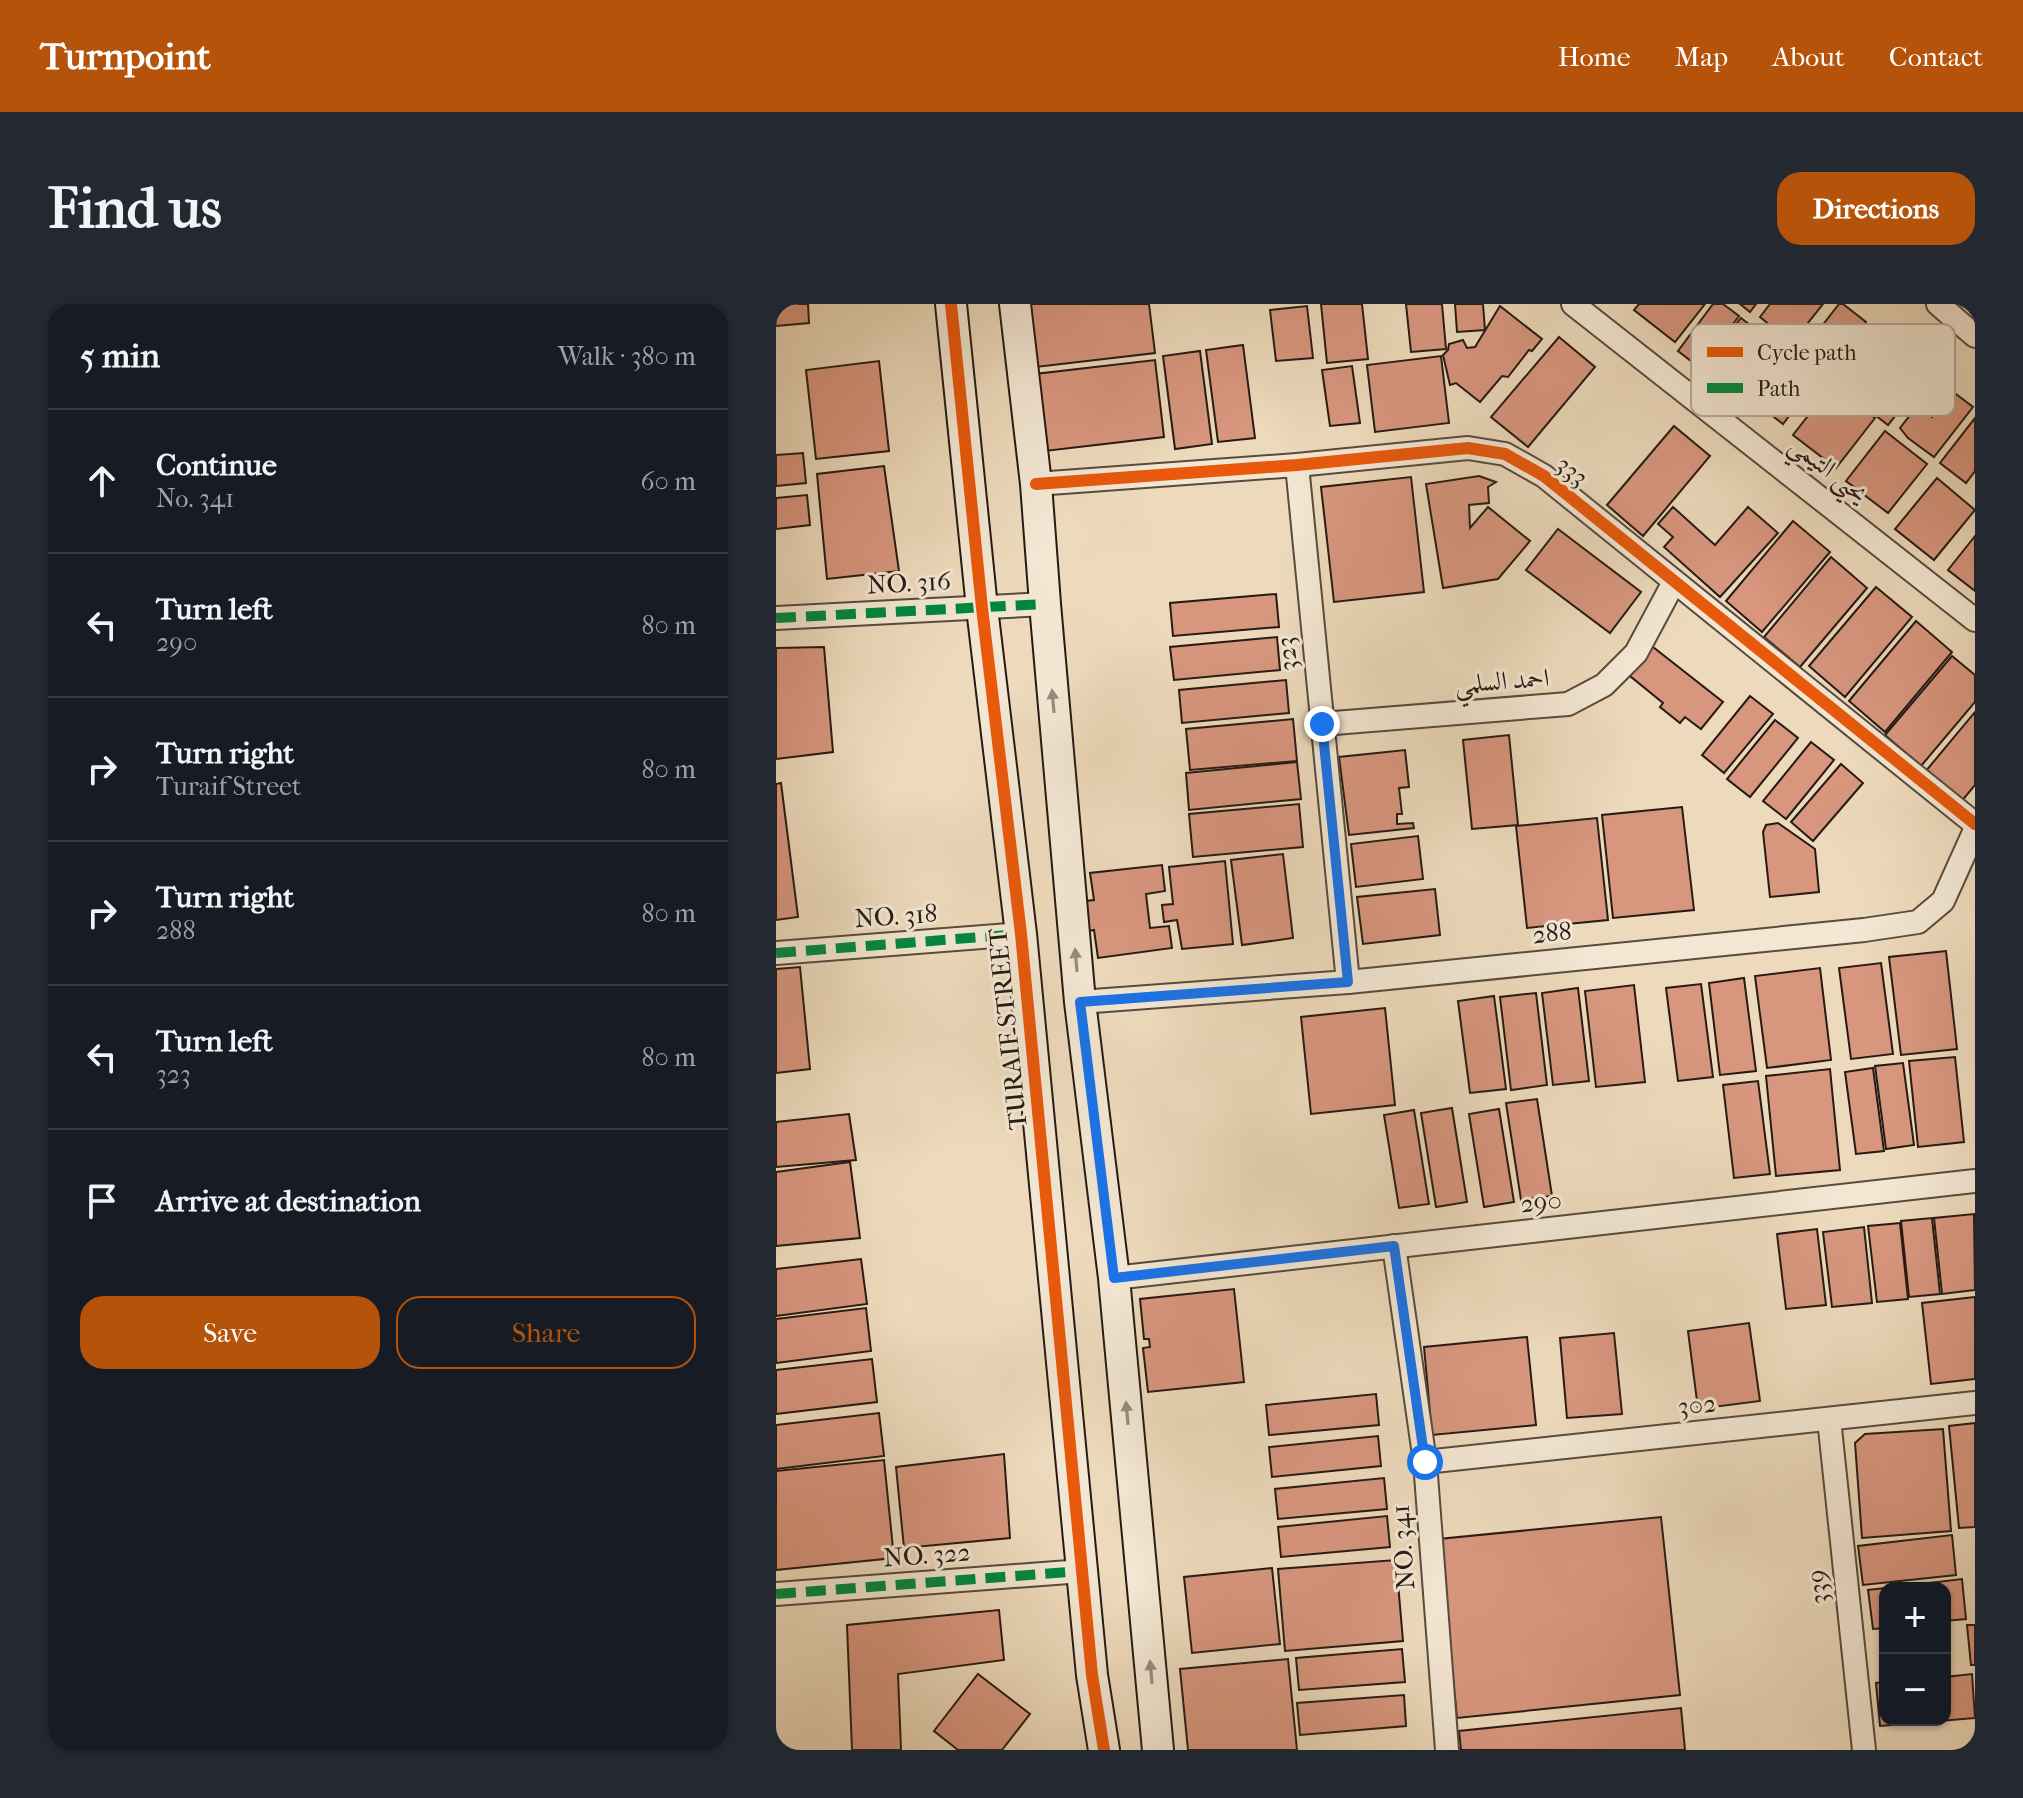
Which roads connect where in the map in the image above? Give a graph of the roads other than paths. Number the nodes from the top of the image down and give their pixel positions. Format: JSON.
{"nodes":[{"id":1,"x":951,"y":304,"type":"edge"},
{"id":2,"x":1015,"y":304,"type":"edge"},
{"id":3,"x":1573,"y":304,"type":"edge"},
{"id":4,"x":1938,"y":304,"type":"edge"},
{"id":5,"x":1975,"y":336,"type":"edge"},
{"id":6,"x":1691,"y":397,"type":"edge"},
{"id":7,"x":1715,"y":416,"type":"edge"},
{"id":8,"x":1297,"y":465,"type":"junction"},
{"id":9,"x":1036,"y":484,"type":"junction"},
{"id":10,"x":1674,"y":582,"type":"junction"},
{"id":11,"x":1045,"y":604,"type":"junction"},
{"id":12,"x":982,"y":608,"type":"junction"},
{"id":13,"x":776,"y":618,"type":"edge"},
{"id":14,"x":1975,"y":620,"type":"edge"},
{"id":15,"x":1322,"y":724,"type":"junction"},
{"id":16,"x":1975,"y":827,"type":"edge"},
{"id":17,"x":1021,"y":934,"type":"junction"},
{"id":18,"x":776,"y":953,"type":"edge"},
{"id":19,"x":1348,"y":982,"type":"junction"},
{"id":20,"x":1080,"y":1002,"type":"junction"},
{"id":21,"x":1975,"y":1181,"type":"edge"},
{"id":22,"x":1394,"y":1246,"type":"junction"},
{"id":23,"x":1114,"y":1278,"type":"junction"},
{"id":24,"x":1975,"y":1403,"type":"edge"},
{"id":25,"x":1829,"y":1419,"type":"junction"},
{"id":26,"x":1425,"y":1462,"type":"junction"},
{"id":27,"x":1082,"y":1571,"type":"junction"},
{"id":28,"x":776,"y":1594,"type":"edge"},
{"id":29,"x":1104,"y":1750,"type":"edge"},
{"id":30,"x":1158,"y":1750,"type":"edge"},
{"id":31,"x":1447,"y":1750,"type":"edge"},
{"id":32,"x":1864,"y":1750,"type":"edge"}],
"edges":[{"from":1,"to":12,"type":"street","name":"TURAIF STREET"},
{"from":2,"to":9,"type":"street"},
{"from":3,"to":6,"type":"street","name":"يحيى التيمي"},
{"from":4,"to":5,"type":"street"},
{"from":7,"to":14,"type":"street","name":"يحيى التيمي"},
{"from":8,"to":9,"type":"street","name":"333"},
{"from":8,"to":10,"type":"street","name":"333"},
{"from":8,"to":15,"type":"street","name":"323"},
{"from":9,"to":11,"type":"street"},
{"from":10,"to":15,"type":"street","name":"احمد السلمي"},
{"from":10,"to":16,"type":"street","name":"333"},
{"from":11,"to":12,"type":"street","name":"NO. 316"},
{"from":20,"to":11,"type":"street","one_way":true},
{"from":12,"to":13,"type":"street","name":"NO. 316"},
{"from":12,"to":17,"type":"street","name":"TURAIF STREET"},
{"from":15,"to":19,"type":"street","name":"323"},
{"from":16,"to":19,"type":"street","name":"288"},
{"from":17,"to":18,"type":"street","name":"NO. 318"},
{"from":17,"to":27,"type":"street","name":"TURAIF STREET"},
{"from":19,"to":20,"type":"street","name":"288"},
{"from":20,"to":23,"type":"street"},
{"from":21,"to":22,"type":"street","name":"290"},
{"from":22,"to":23,"type":"street","name":"290"},
{"from":22,"to":26,"type":"street","name":"NO. 341"},
{"from":30,"to":23,"type":"street","one_way":true},
{"from":24,"to":25,"type":"street","name":"302"},
{"from":25,"to":26,"type":"street","name":"302"},
{"from":25,"to":32,"type":"street","name":"339"},
{"from":26,"to":31,"type":"street","name":"NO. 341"},
{"from":27,"to":28,"type":"street","name":"NO. 322"},
{"from":27,"to":29,"type":"street","name":"TURAIF STREET"}]}
